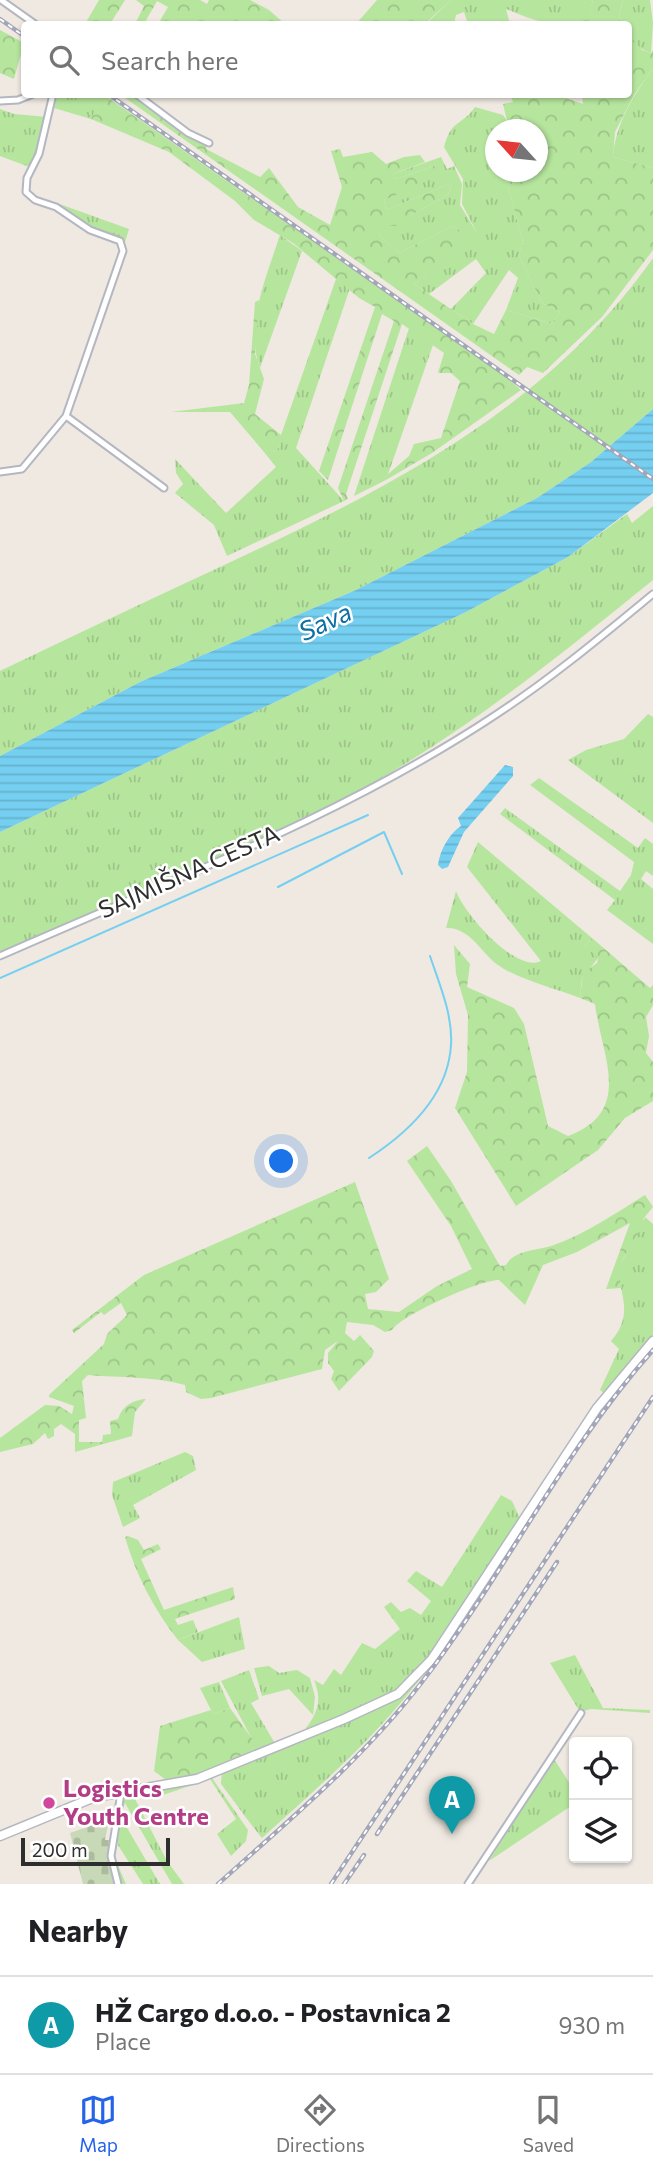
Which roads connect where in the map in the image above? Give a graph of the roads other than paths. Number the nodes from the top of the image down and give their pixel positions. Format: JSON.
{"nodes":[{"id":1,"x":1,"y":0,"type":"edge"},
{"id":2,"x":31,"y":21,"type":"edge"},
{"id":3,"x":23,"y":98,"type":"edge"},
{"id":4,"x":52,"y":98,"type":"edge"},
{"id":5,"x":141,"y":98,"type":"edge"},
{"id":6,"x":0,"y":101,"type":"edge"},
{"id":7,"x":209,"y":143,"type":"dead end"},
{"id":8,"x":66,"y":416,"type":"junction"},
{"id":9,"x":0,"y":472,"type":"edge"},
{"id":10,"x":164,"y":488,"type":"dead end"},
{"id":11,"x":653,"y":594,"type":"edge"},
{"id":12,"x":0,"y":956,"type":"edge"},
{"id":13,"x":653,"y":1341,"type":"edge"},
{"id":14,"x":581,"y":1713,"type":"dead end"},
{"id":15,"x":121,"y":1793,"type":"junction"},
{"id":16,"x":0,"y":1836,"type":"edge"},
{"id":17,"x":118,"y":1884,"type":"edge"},
{"id":18,"x":468,"y":1884,"type":"edge"}],
"edges":[{"from":1,"to":2,"type":"street"},
{"from":3,"to":6,"type":"street"},
{"from":4,"to":8,"type":"street"},
{"from":5,"to":7,"type":"street"},
{"from":8,"to":9,"type":"street"},
{"from":8,"to":10,"type":"street"},
{"from":11,"to":12,"type":"street","name":"SAJMIŠNA CESTA"},
{"from":13,"to":15,"type":"main road"},
{"from":14,"to":18,"type":"street"},
{"from":15,"to":16,"type":"main road"},
{"from":15,"to":17,"type":"street"}]}
